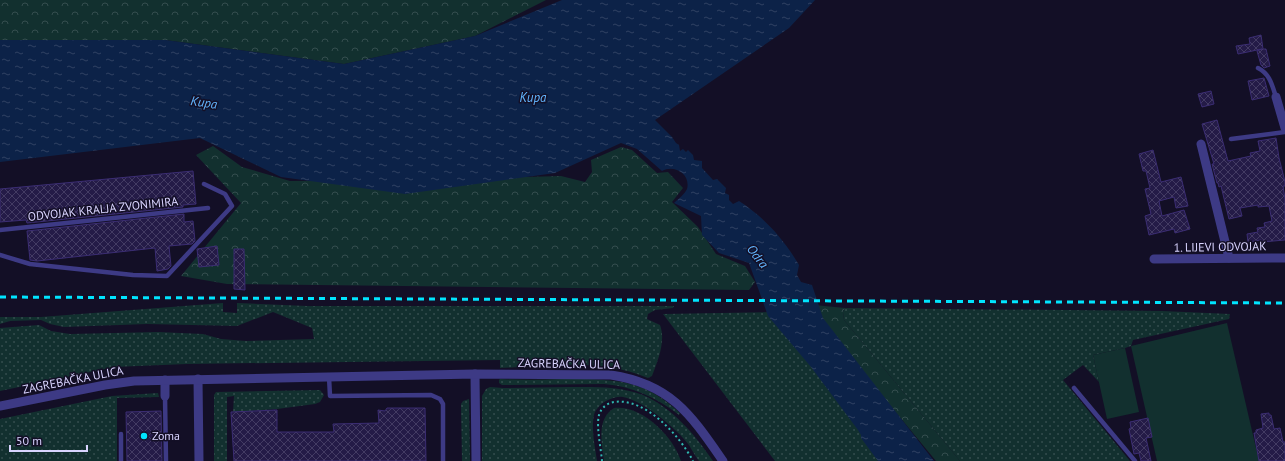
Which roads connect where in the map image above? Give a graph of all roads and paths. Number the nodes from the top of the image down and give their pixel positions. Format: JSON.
{"nodes":[{"id":1,"x":1258,"y":68,"type":"dead end"},
{"id":2,"x":1276,"y":97,"type":"joint"},
{"id":3,"x":1285,"y":128,"type":"edge"},
{"id":4,"x":1285,"y":132,"type":"edge"},
{"id":5,"x":1231,"y":139,"type":"dead end"},
{"id":6,"x":1201,"y":144,"type":"dead end"},
{"id":7,"x":204,"y":184,"type":"dead end"},
{"id":8,"x":208,"y":208,"type":"dead end"},
{"id":9,"x":0,"y":230,"type":"edge"},
{"id":10,"x":0,"y":255,"type":"edge"},
{"id":11,"x":1229,"y":258,"type":"junction"},
{"id":12,"x":1285,"y":258,"type":"edge"},
{"id":13,"x":1154,"y":259,"type":"dead end"},
{"id":14,"x":475,"y":374,"type":"junction"},
{"id":15,"x":329,"y":377,"type":"junction"},
{"id":16,"x":198,"y":379,"type":"junction"},
{"id":17,"x":164,"y":380,"type":"junction"},
{"id":18,"x":1074,"y":388,"type":"dead end"},
{"id":19,"x":165,"y":396,"type":"joint"},
{"id":20,"x":0,"y":406,"type":"edge"},
{"id":21,"x":121,"y":434,"type":"dead end"},
{"id":22,"x":121,"y":461,"type":"edge"},
{"id":23,"x":166,"y":461,"type":"edge"},
{"id":24,"x":199,"y":461,"type":"edge"},
{"id":25,"x":443,"y":461,"type":"edge"},
{"id":26,"x":476,"y":461,"type":"edge"},
{"id":27,"x":602,"y":461,"type":"edge"},
{"id":28,"x":694,"y":461,"type":"edge"},
{"id":29,"x":723,"y":461,"type":"edge"},
{"id":30,"x":1135,"y":461,"type":"edge"}],
"edges":[{"from":1,"to":2,"type":"lane"},
{"from":2,"to":3,"type":"street"},
{"from":4,"to":5,"type":"lane"},
{"from":6,"to":11,"type":"street"},
{"from":7,"to":10,"type":"lane"},
{"from":8,"to":9,"type":"lane","name":"ODVOJAK KRALJA ZVONIMIRA"},
{"from":11,"to":12,"type":"street","name":"1. LIJEVI ODVOJAK"},
{"from":11,"to":13,"type":"street","name":"1. LIJEVI ODVOJAK"},
{"from":14,"to":15,"type":"street","name":"ZAGREBAČKA ULICA"},
{"from":14,"to":26,"type":"street"},
{"from":14,"to":29,"type":"street","name":"ZAGREBAČKA ULICA"},
{"from":15,"to":16,"type":"street","name":"ZAGREBAČKA ULICA"},
{"from":15,"to":25,"type":"lane"},
{"from":16,"to":17,"type":"street","name":"ZAGREBAČKA ULICA"},
{"from":16,"to":24,"type":"street"},
{"from":17,"to":19,"type":"street"},
{"from":17,"to":20,"type":"street","name":"ZAGREBAČKA ULICA"},
{"from":18,"to":30,"type":"lane"},
{"from":19,"to":23,"type":"lane"},
{"from":21,"to":22,"type":"lane"},
{"from":27,"to":28,"type":"path"}]}
